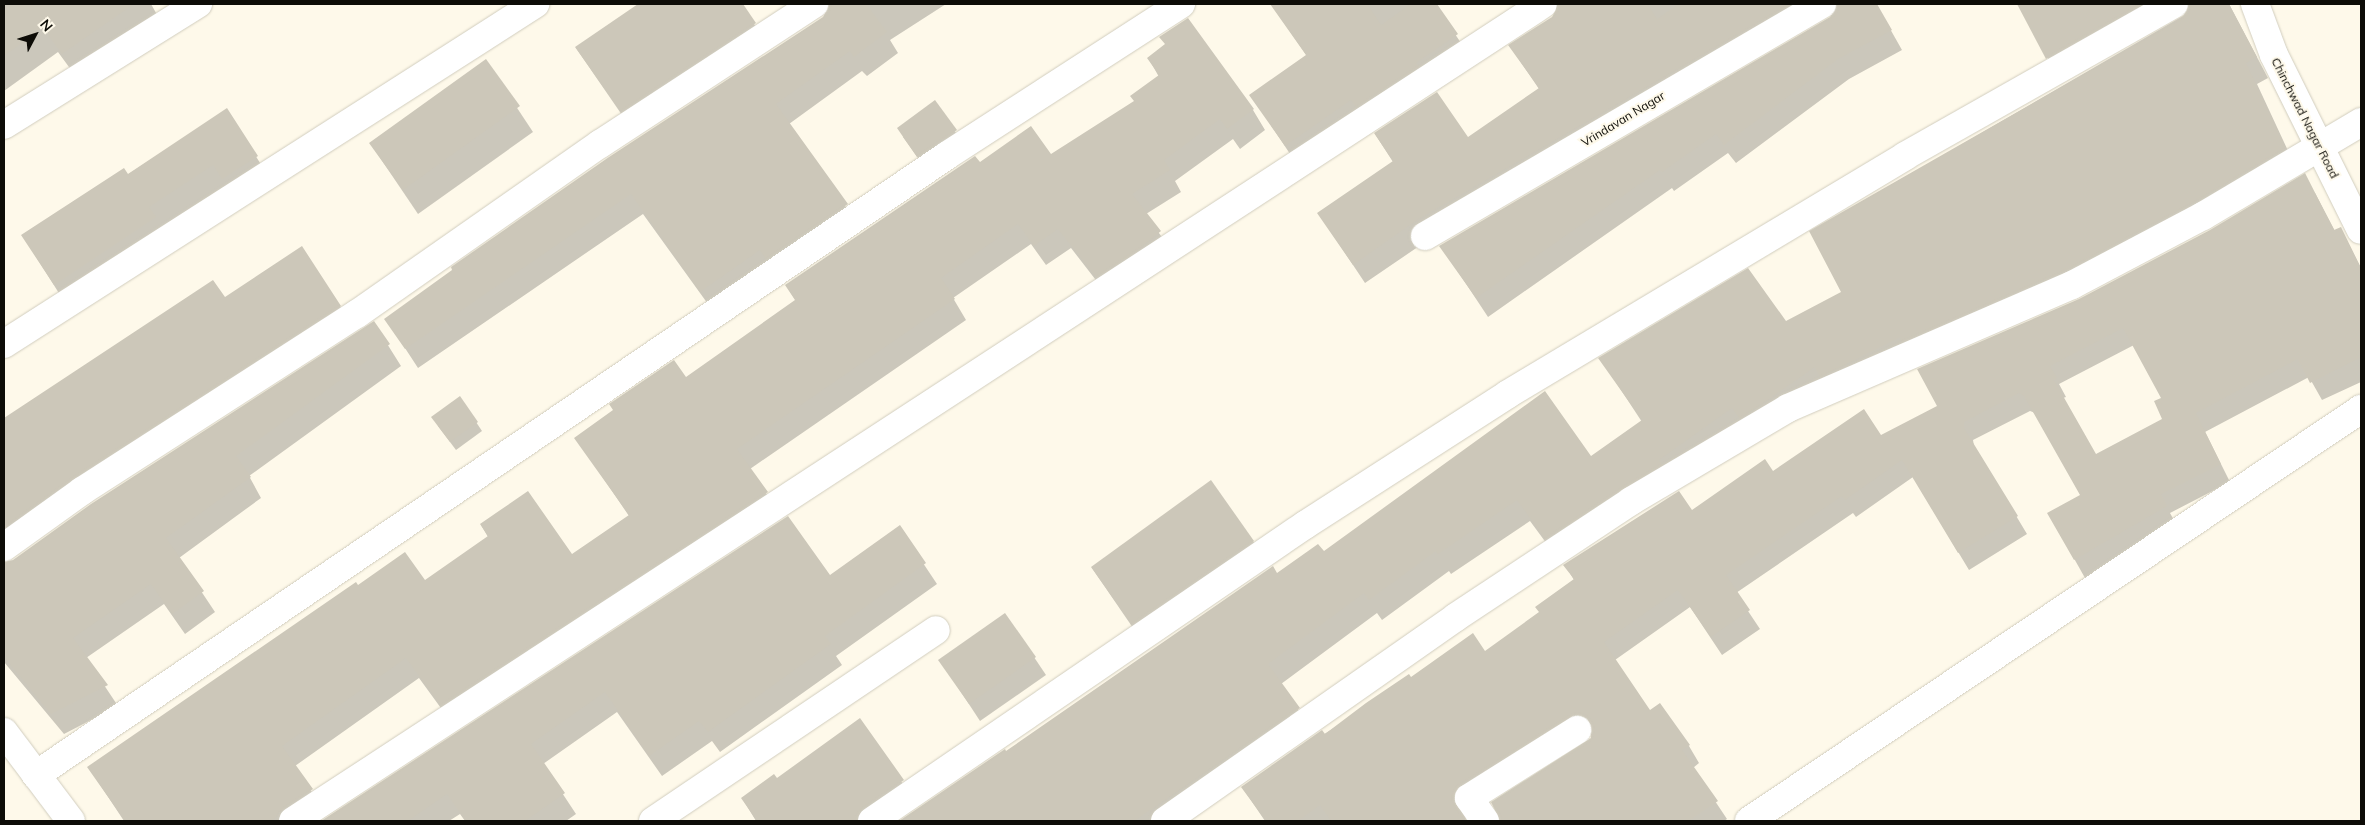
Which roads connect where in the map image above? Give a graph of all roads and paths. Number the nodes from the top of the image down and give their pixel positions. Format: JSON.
{"nodes":[{"id":1,"x":198,"y":4,"type":"edge"},
{"id":2,"x":535,"y":4,"type":"edge"},
{"id":3,"x":814,"y":4,"type":"edge"},
{"id":4,"x":1181,"y":4,"type":"edge"},
{"id":5,"x":1543,"y":4,"type":"edge"},
{"id":6,"x":1822,"y":4,"type":"edge"},
{"id":7,"x":2174,"y":4,"type":"edge"},
{"id":8,"x":2254,"y":4,"type":"edge"},
{"id":9,"x":2361,"y":122,"type":"edge"},
{"id":10,"x":4,"y":125,"type":"edge"},
{"id":11,"x":2320,"y":147,"type":"junction"},
{"id":12,"x":2361,"y":230,"type":"edge"},
{"id":13,"x":1425,"y":236,"type":"dead end"},
{"id":14,"x":4,"y":344,"type":"edge"},
{"id":15,"x":2361,"y":409,"type":"edge"},
{"id":16,"x":4,"y":547,"type":"edge"},
{"id":17,"x":936,"y":630,"type":"dead end"},
{"id":18,"x":1577,"y":730,"type":"dead end"},
{"id":19,"x":4,"y":732,"type":"edge"},
{"id":20,"x":36,"y":776,"type":"junction"},
{"id":21,"x":71,"y":821,"type":"edge"},
{"id":22,"x":293,"y":821,"type":"edge"},
{"id":23,"x":654,"y":821,"type":"edge"},
{"id":24,"x":872,"y":821,"type":"edge"},
{"id":25,"x":1164,"y":821,"type":"edge"},
{"id":26,"x":1486,"y":821,"type":"edge"},
{"id":27,"x":1749,"y":821,"type":"edge"}],
"edges":[{"from":1,"to":10,"type":"street"},
{"from":2,"to":14,"type":"street"},
{"from":3,"to":16,"type":"street"},
{"from":4,"to":20,"type":"street"},
{"from":5,"to":22,"type":"street"},
{"from":6,"to":13,"type":"street","name":"Vrindavan Nagar"},
{"from":7,"to":24,"type":"street"},
{"from":8,"to":11,"type":"street","name":"Chinchwad Nagar Road"},
{"from":9,"to":11,"type":"street"},
{"from":11,"to":12,"type":"street","name":"Chinchwad Nagar Road"},
{"from":11,"to":25,"type":"street"},
{"from":15,"to":27,"type":"street"},
{"from":17,"to":23,"type":"street"},
{"from":18,"to":26,"type":"street"},
{"from":19,"to":20,"type":"street"},
{"from":20,"to":21,"type":"street"}]}
